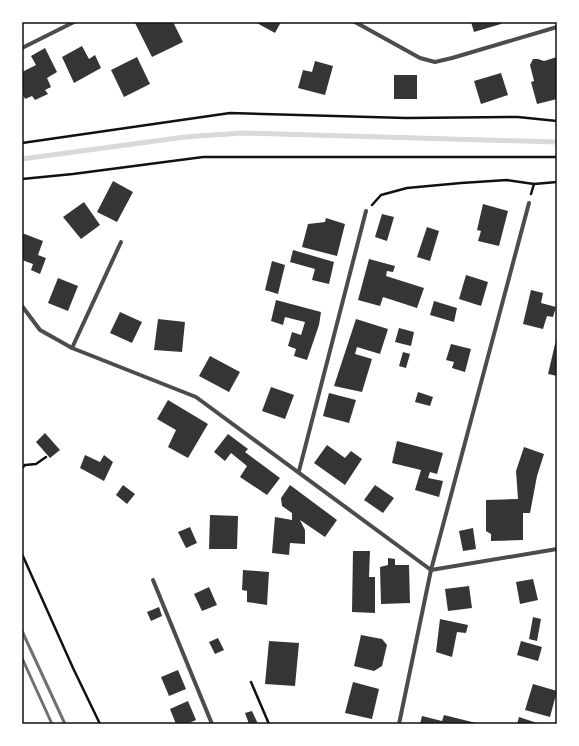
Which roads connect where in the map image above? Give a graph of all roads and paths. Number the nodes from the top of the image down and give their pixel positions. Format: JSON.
{"nodes":[{"id":1,"x":74,"y":22,"type":"edge"},
{"id":2,"x":355,"y":22,"type":"edge"},
{"id":3,"x":557,"y":27,"type":"edge"},
{"id":4,"x":22,"y":48,"type":"edge"},
{"id":5,"x":557,"y":121,"type":"edge"},
{"id":6,"x":22,"y":143,"type":"edge"},
{"id":7,"x":557,"y":157,"type":"edge"},
{"id":8,"x":22,"y":179,"type":"edge"},
{"id":9,"x":557,"y":182,"type":"edge"},
{"id":10,"x":534,"y":184,"type":"junction"},
{"id":11,"x":529,"y":203,"type":"joint"},
{"id":12,"x":366,"y":210,"type":"joint"},
{"id":13,"x":120,"y":242,"type":"dead end"},
{"id":14,"x":22,"y":306,"type":"edge"},
{"id":15,"x":72,"y":348,"type":"junction"},
{"id":16,"x":46,"y":457,"type":"dead end"},
{"id":17,"x":22,"y":468,"type":"edge"},
{"id":18,"x":299,"y":472,"type":"junction"},
{"id":19,"x":557,"y":549,"type":"edge"},
{"id":20,"x":22,"y":554,"type":"edge"},
{"id":21,"x":431,"y":570,"type":"junction"},
{"id":22,"x":153,"y":580,"type":"dead end"},
{"id":23,"x":251,"y":682,"type":"dead end"},
{"id":24,"x":100,"y":724,"type":"edge"},
{"id":25,"x":212,"y":724,"type":"edge"},
{"id":26,"x":269,"y":724,"type":"edge"},
{"id":27,"x":399,"y":724,"type":"edge"}],
"edges":[{"from":1,"to":4,"type":"street"},
{"from":2,"to":3,"type":"street"},
{"from":5,"to":6,"type":"path"},
{"from":7,"to":8,"type":"path"},
{"from":9,"to":10,"type":"path"},
{"from":10,"to":11,"type":"path"},
{"from":10,"to":12,"type":"path"},
{"from":11,"to":21,"type":"street"},
{"from":12,"to":18,"type":"street"},
{"from":13,"to":15,"type":"street"},
{"from":14,"to":15,"type":"street"},
{"from":15,"to":18,"type":"street"},
{"from":16,"to":17,"type":"path"},
{"from":18,"to":21,"type":"street"},
{"from":19,"to":21,"type":"street"},
{"from":20,"to":24,"type":"path"},
{"from":21,"to":27,"type":"street"},
{"from":22,"to":25,"type":"street"},
{"from":23,"to":26,"type":"path"}]}
